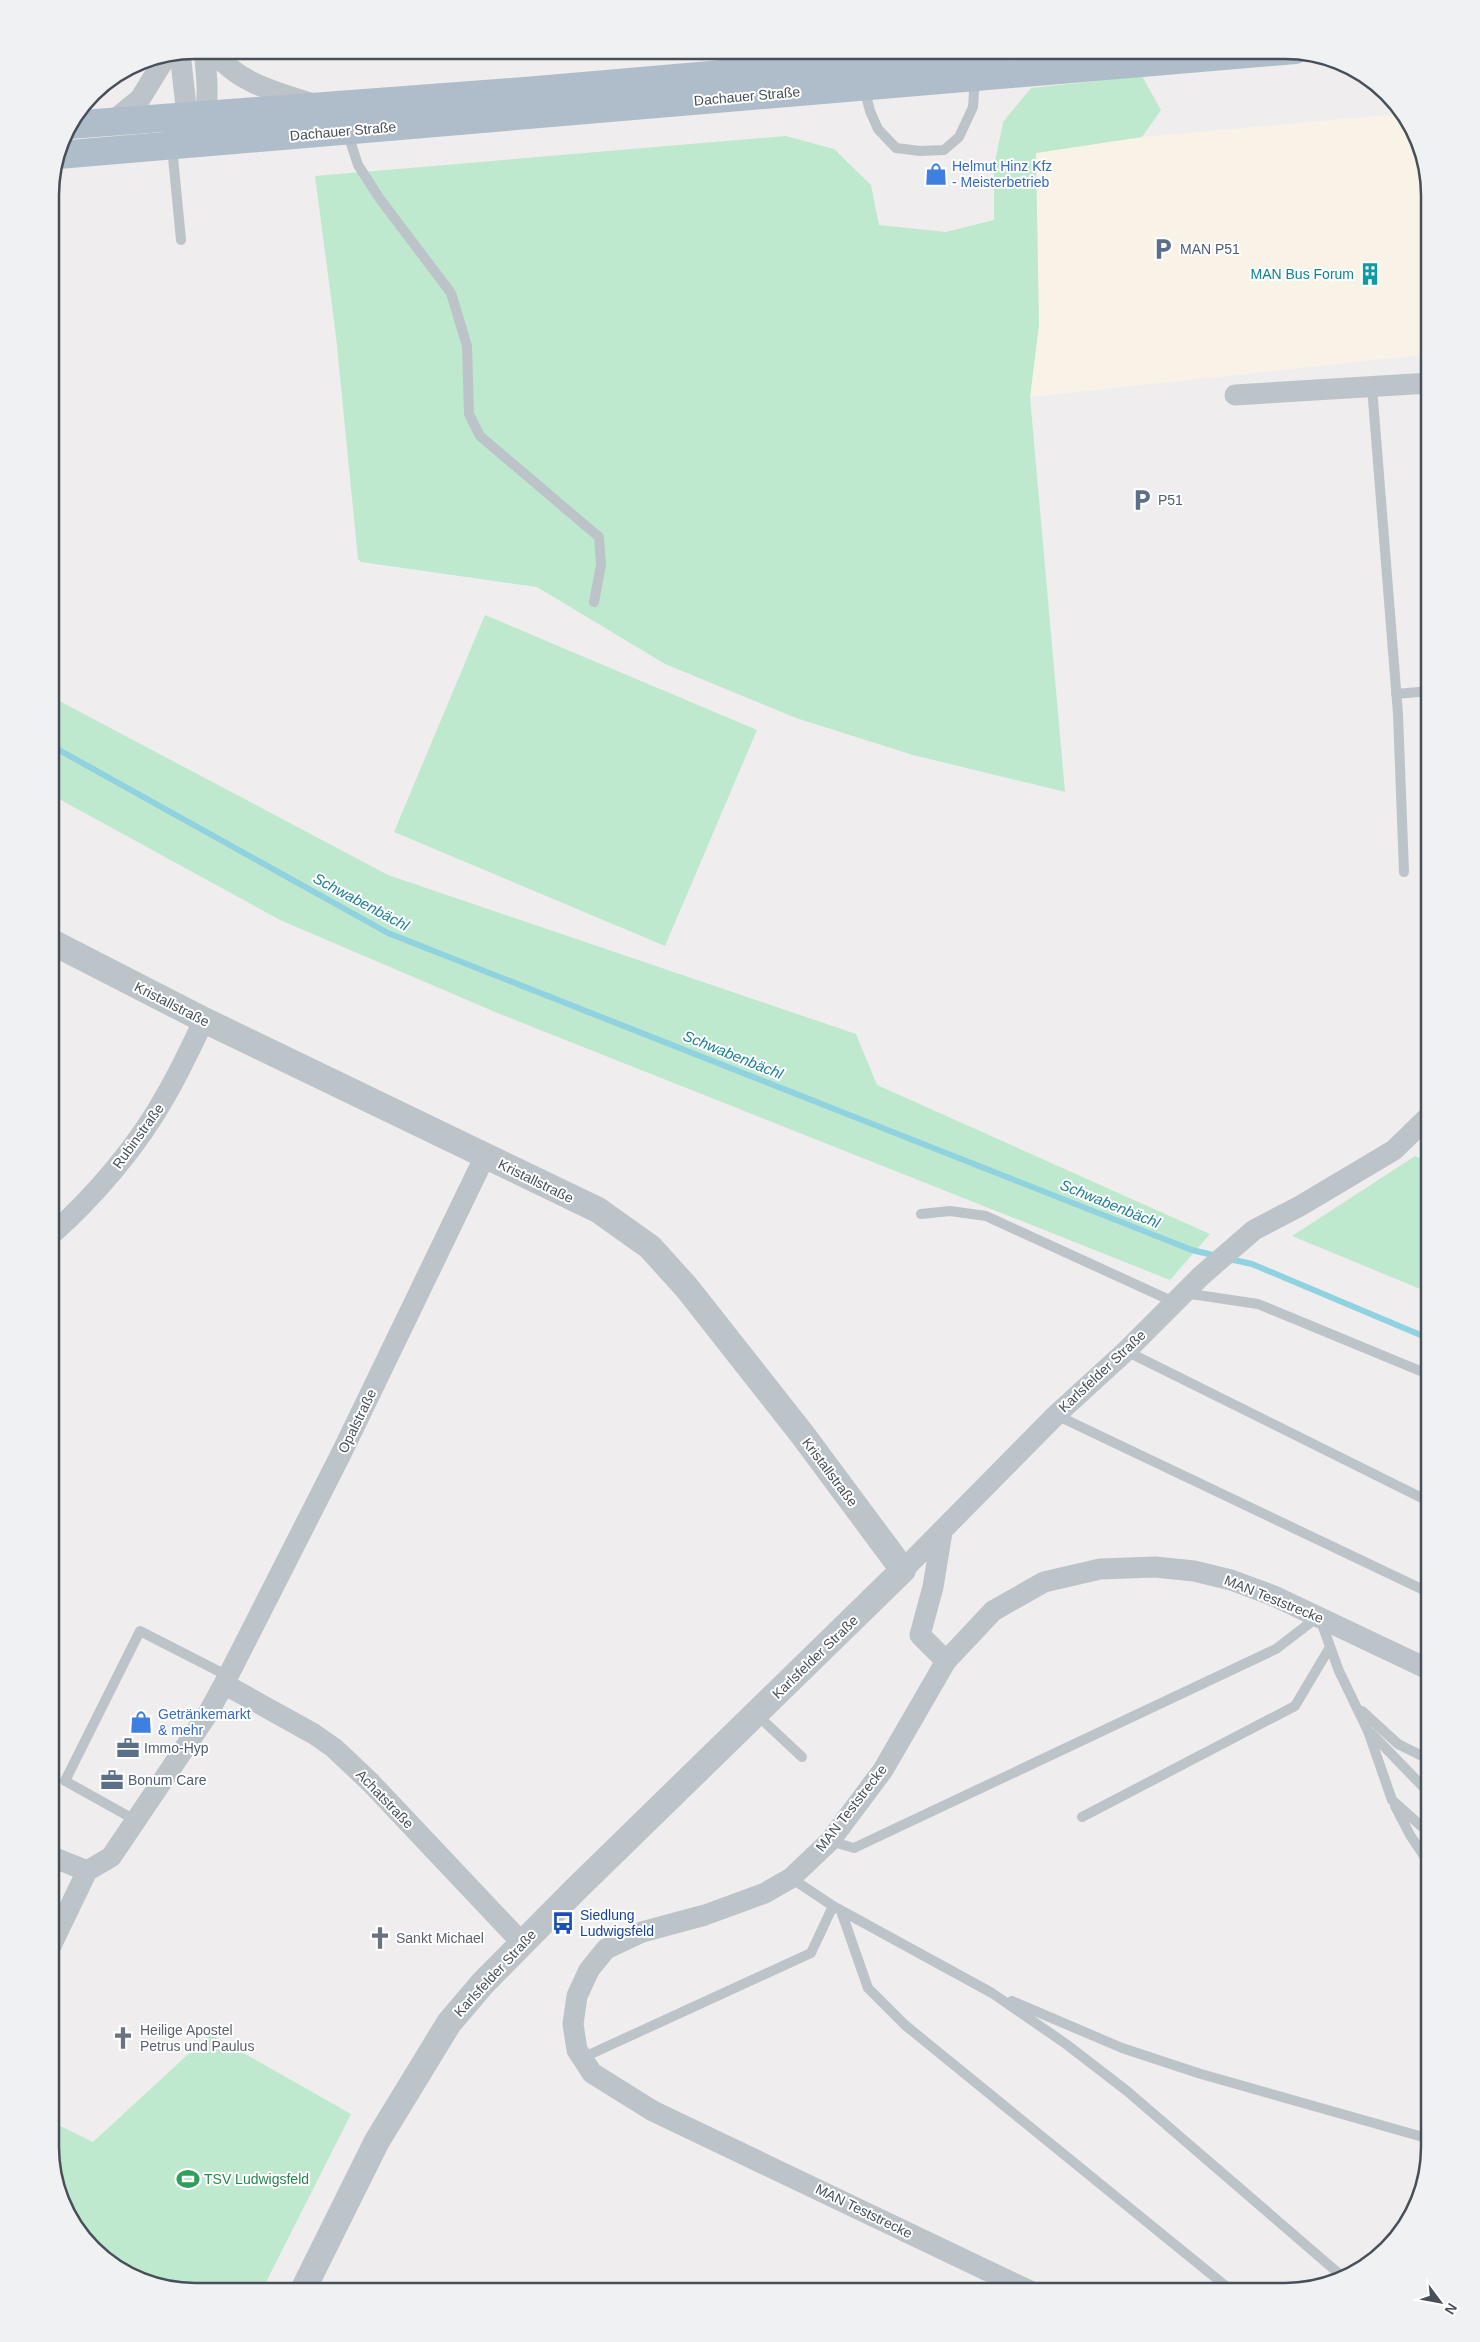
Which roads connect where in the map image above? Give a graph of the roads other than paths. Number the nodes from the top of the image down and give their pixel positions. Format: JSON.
{"nodes":[{"id":1,"x":205,"y":59,"type":"edge"},
{"id":2,"x":222,"y":59,"type":"edge"},
{"id":3,"x":895,"y":59,"type":"edge"},
{"id":4,"x":1184,"y":59,"type":"edge"},
{"id":5,"x":182,"y":60,"type":"edge"},
{"id":6,"x":163,"y":62,"type":"edge"},
{"id":7,"x":975,"y":76,"type":"junction"},
{"id":8,"x":864,"y":86,"type":"junction"},
{"id":9,"x":315,"y":105,"type":"junction"},
{"id":10,"x":197,"y":115,"type":"junction"},
{"id":11,"x":113,"y":122,"type":"junction"},
{"id":12,"x":79,"y":125,"type":"edge"},
{"id":13,"x":347,"y":130,"type":"junction"},
{"id":14,"x":198,"y":144,"type":"junction"},
{"id":15,"x":171,"y":146,"type":"junction"},
{"id":16,"x":65,"y":155,"type":"edge"},
{"id":17,"x":181,"y":240,"type":"dead end"},
{"id":18,"x":1421,"y":384,"type":"edge"},
{"id":19,"x":1372,"y":387,"type":"junction"},
{"id":20,"x":1235,"y":394,"type":"dead end"},
{"id":21,"x":594,"y":602,"type":"dead end"},
{"id":22,"x":1421,"y":692,"type":"edge"},
{"id":23,"x":1396,"y":694,"type":"junction"},
{"id":24,"x":1404,"y":872,"type":"dead end"},
{"id":25,"x":59,"y":946,"type":"edge"},
{"id":26,"x":204,"y":1020,"type":"junction"},
{"id":27,"x":1421,"y":1124,"type":"edge"},
{"id":28,"x":485,"y":1156,"type":"junction"},
{"id":29,"x":921,"y":1214,"type":"dead end"},
{"id":30,"x":59,"y":1228,"type":"edge"},
{"id":31,"x":1178,"y":1298,"type":"junction"},
{"id":32,"x":1126,"y":1351,"type":"junction"},
{"id":33,"x":1421,"y":1371,"type":"edge"},
{"id":34,"x":1056,"y":1415,"type":"junction"},
{"id":35,"x":1421,"y":1498,"type":"edge"},
{"id":36,"x":942,"y":1532,"type":"junction"},
{"id":37,"x":903,"y":1570,"type":"junction"},
{"id":38,"x":1421,"y":1589,"type":"edge"},
{"id":39,"x":1319,"y":1616,"type":"junction"},
{"id":40,"x":1330,"y":1647,"type":"junction"},
{"id":41,"x":946,"y":1661,"type":"junction"},
{"id":42,"x":1421,"y":1666,"type":"edge"},
{"id":43,"x":226,"y":1680,"type":"junction"},
{"id":44,"x":1357,"y":1707,"type":"junction"},
{"id":45,"x":756,"y":1714,"type":"junction"},
{"id":46,"x":1368,"y":1731,"type":"junction"},
{"id":47,"x":1421,"y":1756,"type":"edge"},
{"id":48,"x":802,"y":1757,"type":"dead end"},
{"id":49,"x":1421,"y":1785,"type":"edge"},
{"id":50,"x":1392,"y":1800,"type":"junction"},
{"id":51,"x":1082,"y":1817,"type":"dead end"},
{"id":52,"x":137,"y":1821,"type":"junction"},
{"id":53,"x":1421,"y":1826,"type":"edge"},
{"id":54,"x":830,"y":1841,"type":"junction"},
{"id":55,"x":1421,"y":1852,"type":"edge"},
{"id":56,"x":59,"y":1860,"type":"edge"},
{"id":57,"x":87,"y":1871,"type":"junction"},
{"id":58,"x":791,"y":1878,"type":"junction"},
{"id":59,"x":837,"y":1908,"type":"junction"},
{"id":60,"x":59,"y":1929,"type":"edge"},
{"id":61,"x":522,"y":1944,"type":"junction"},
{"id":62,"x":992,"y":1993,"type":"junction"},
{"id":63,"x":582,"y":2058,"type":"junction"},
{"id":64,"x":1421,"y":2136,"type":"edge"},
{"id":65,"x":1337,"y":2272,"type":"edge"},
{"id":66,"x":306,"y":2283,"type":"edge"},
{"id":67,"x":1013,"y":2283,"type":"edge"},
{"id":68,"x":1222,"y":2283,"type":"edge"}],
"edges":[{"from":1,"to":10,"type":"street"},
{"from":2,"to":9,"type":"street"},
{"from":3,"to":9,"type":"main road","name":"Dachauer Straße"},
{"from":4,"to":7,"type":"main road","name":"Dachauer Straße"},
{"from":5,"to":10,"type":"street"},
{"from":6,"to":11,"type":"street"},
{"from":7,"to":8,"type":"main road","name":"Dachauer Straße"},
{"from":7,"to":8,"type":"lane"},
{"from":8,"to":13,"type":"main road","name":"Dachauer Straße"},
{"from":9,"to":10,"type":"main road","name":"Dachauer Straße"},
{"from":10,"to":11,"type":"main road","name":"Dachauer Straße"},
{"from":10,"to":14,"type":"street"},
{"from":11,"to":12,"type":"main road","name":"Dachauer Straße"},
{"from":13,"to":14,"type":"main road","name":"Dachauer Straße"},
{"from":13,"to":21,"type":"lane"},
{"from":14,"to":15,"type":"main road","name":"Dachauer Straße"},
{"from":15,"to":16,"type":"main road","name":"Dachauer Straße"},
{"from":15,"to":17,"type":"lane"},
{"from":18,"to":19,"type":"street"},
{"from":19,"to":20,"type":"street"},
{"from":19,"to":23,"type":"lane"},
{"from":22,"to":23,"type":"lane"},
{"from":23,"to":24,"type":"lane"},
{"from":25,"to":26,"type":"street","name":"Kristallstraße"},
{"from":26,"to":28,"type":"street","name":"Kristallstraße"},
{"from":26,"to":30,"type":"street","name":"Rubinstraße"},
{"from":27,"to":31,"type":"street","name":"Karlsfelder Straße"},
{"from":28,"to":37,"type":"street","name":"Kristallstraße"},
{"from":28,"to":43,"type":"street","name":"Opalstraße"},
{"from":29,"to":31,"type":"lane"},
{"from":31,"to":32,"type":"street","name":"Karlsfelder Straße"},
{"from":31,"to":33,"type":"lane"},
{"from":32,"to":34,"type":"street","name":"Karlsfelder Straße"},
{"from":32,"to":35,"type":"lane"},
{"from":34,"to":36,"type":"street","name":"Karlsfelder Straße"},
{"from":34,"to":38,"type":"lane"},
{"from":36,"to":37,"type":"street","name":"Karlsfelder Straße"},
{"from":36,"to":41,"type":"street"},
{"from":37,"to":45,"type":"street","name":"Karlsfelder Straße"},
{"from":39,"to":40,"type":"lane"},
{"from":39,"to":41,"type":"street","name":"MAN Teststrecke"},
{"from":39,"to":42,"type":"street","name":"MAN Teststrecke"},
{"from":39,"to":54,"type":"lane"},
{"from":40,"to":44,"type":"lane"},
{"from":40,"to":51,"type":"lane"},
{"from":41,"to":54,"type":"street","name":"MAN Teststrecke"},
{"from":43,"to":52,"type":"street","name":"Opalstraße"},
{"from":43,"to":52,"type":"lane"},
{"from":43,"to":61,"type":"street","name":"Achatstraße"},
{"from":44,"to":46,"type":"lane"},
{"from":44,"to":47,"type":"lane"},
{"from":45,"to":48,"type":"lane"},
{"from":45,"to":61,"type":"street","name":"Karlsfelder Straße"},
{"from":46,"to":49,"type":"lane"},
{"from":46,"to":50,"type":"lane"},
{"from":50,"to":53,"type":"lane"},
{"from":50,"to":55,"type":"lane"},
{"from":52,"to":57,"type":"street","name":"Opalstraße"},
{"from":54,"to":58,"type":"street","name":"MAN Teststrecke"},
{"from":56,"to":57,"type":"street"},
{"from":57,"to":60,"type":"street"},
{"from":58,"to":59,"type":"lane"},
{"from":58,"to":63,"type":"street","name":"MAN Teststrecke"},
{"from":59,"to":62,"type":"lane"},
{"from":59,"to":63,"type":"lane"},
{"from":59,"to":68,"type":"lane"},
{"from":61,"to":66,"type":"street","name":"Karlsfelder Straße"},
{"from":62,"to":64,"type":"lane"},
{"from":62,"to":65,"type":"lane"},
{"from":63,"to":67,"type":"street","name":"MAN Teststrecke"}]}
